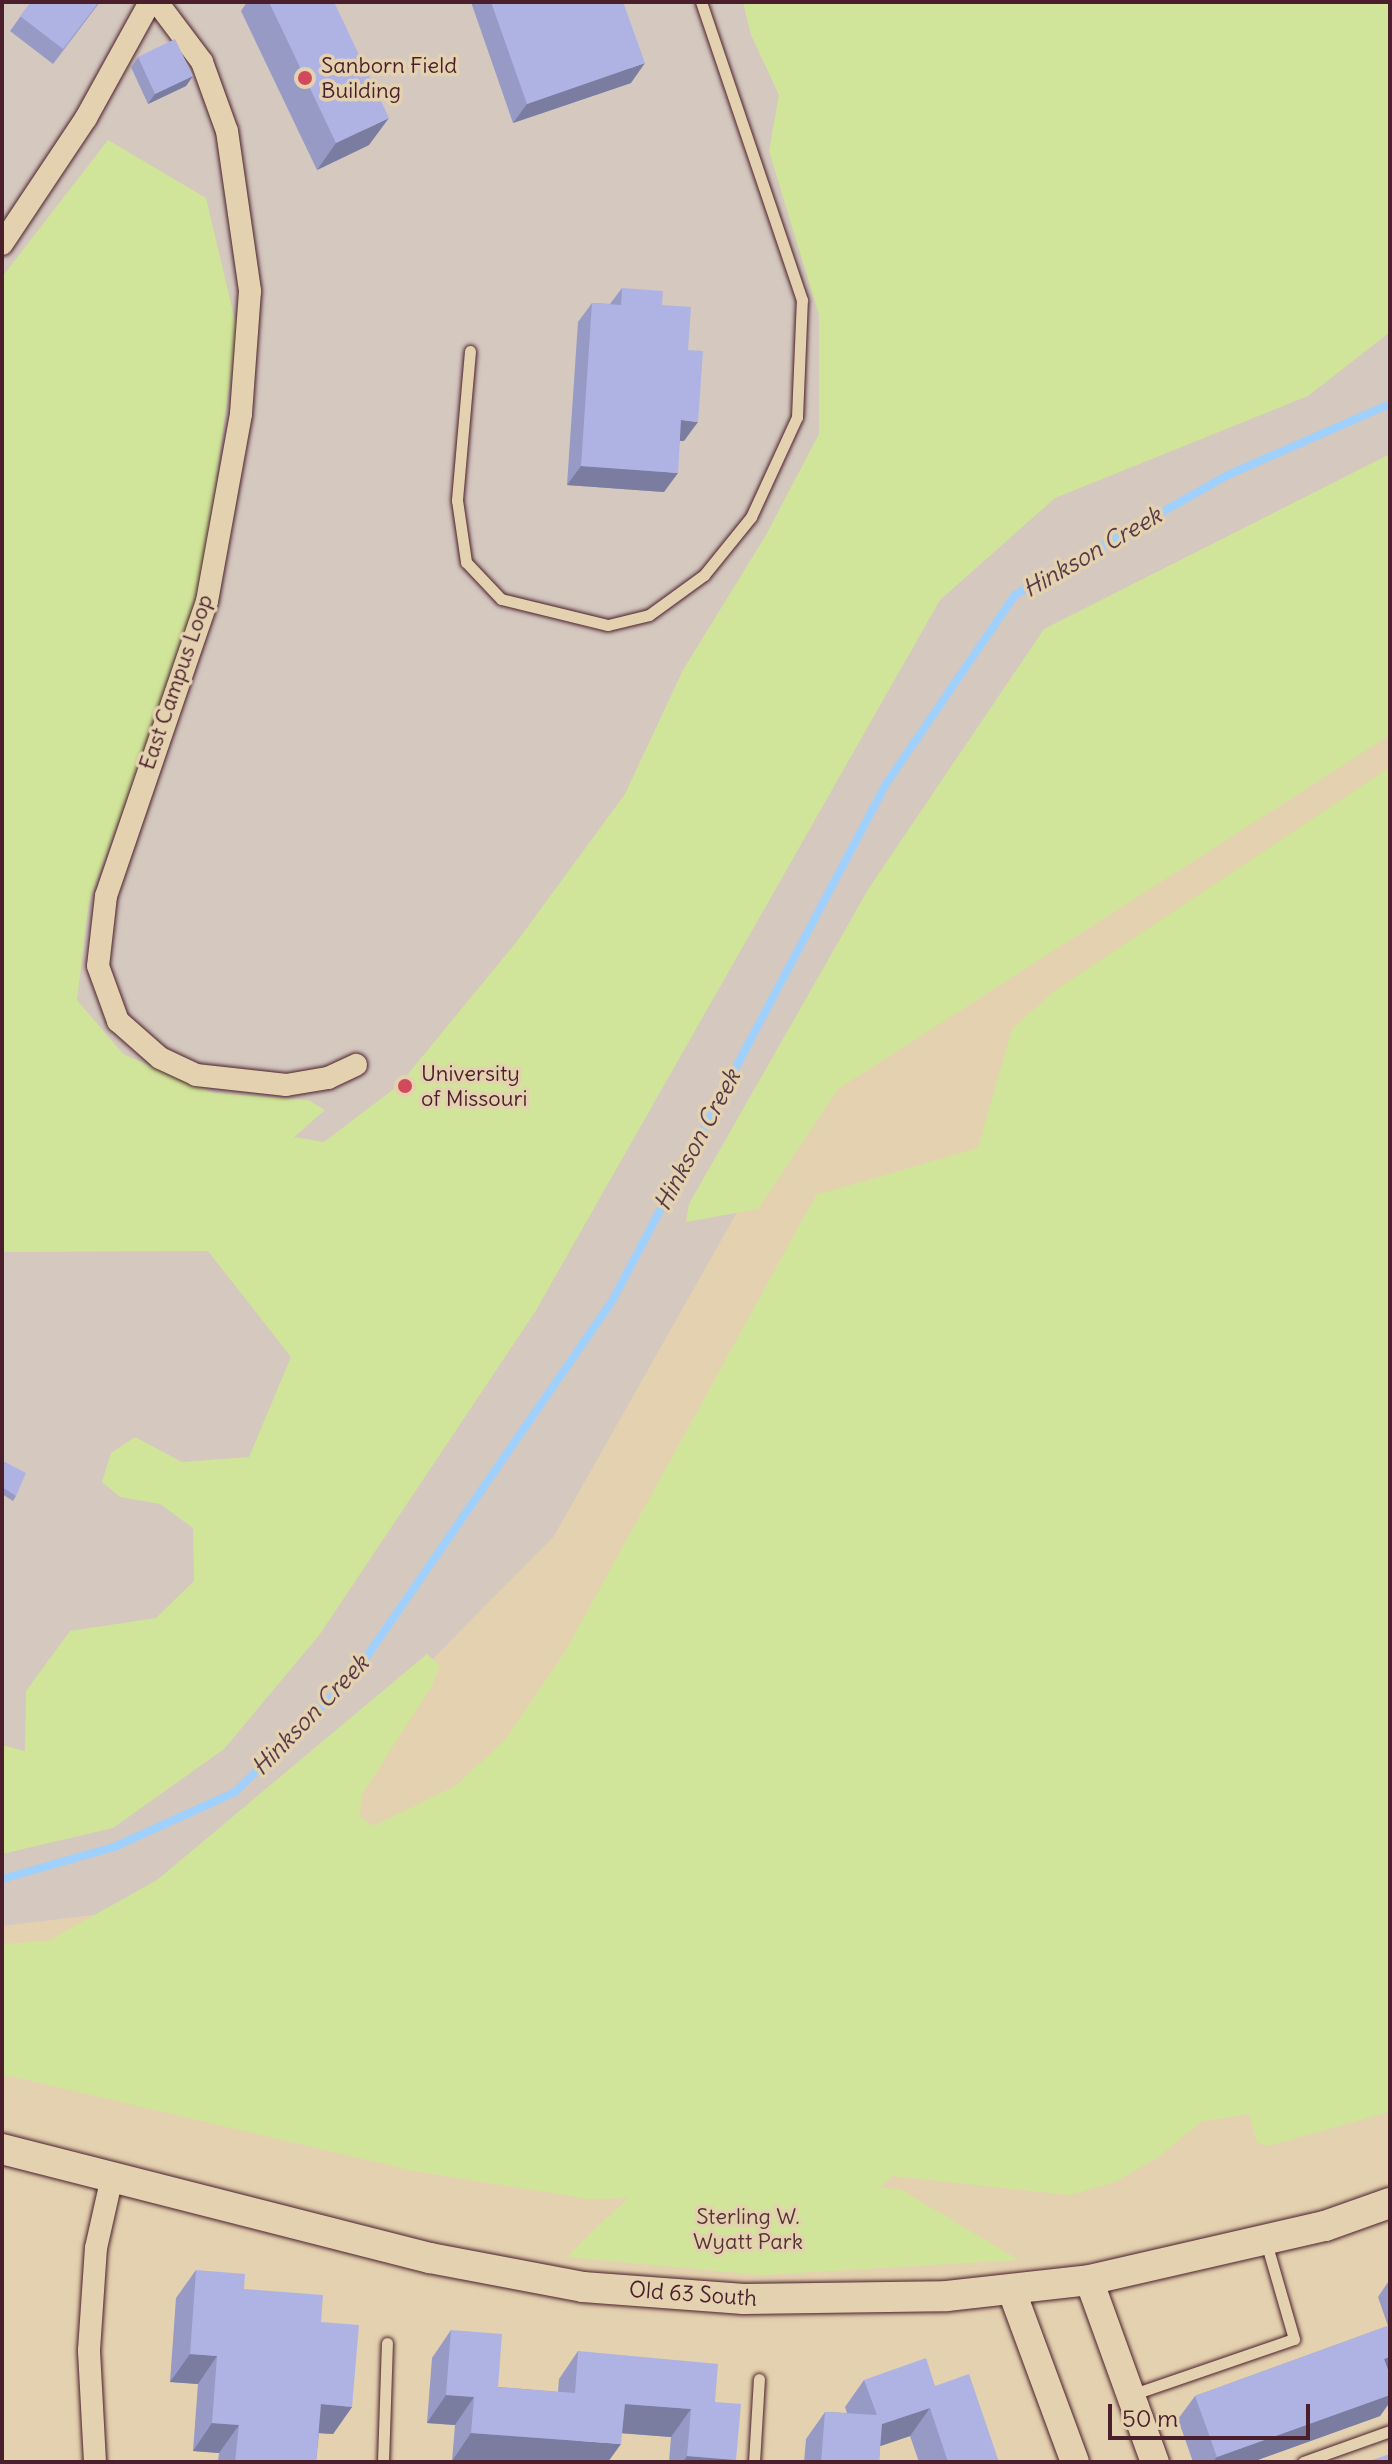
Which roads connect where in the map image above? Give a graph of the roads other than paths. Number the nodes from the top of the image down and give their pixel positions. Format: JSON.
{"nodes":[{"id":1,"x":150,"y":2,"type":"edge"},
{"id":2,"x":157,"y":2,"type":"edge"},
{"id":3,"x":701,"y":2,"type":"edge"},
{"id":4,"x":2,"y":244,"type":"edge"},
{"id":5,"x":470,"y":351,"type":"dead end"},
{"id":6,"x":356,"y":1065,"type":"dead end"},
{"id":7,"x":2,"y":2149,"type":"edge"},
{"id":8,"x":112,"y":2177,"type":"junction"},
{"id":9,"x":1390,"y":2203,"type":"edge"},
{"id":10,"x":1266,"y":2241,"type":"junction"},
{"id":11,"x":1089,"y":2280,"type":"junction"},
{"id":12,"x":1011,"y":2289,"type":"junction"},
{"id":13,"x":387,"y":2343,"type":"dead end"},
{"id":14,"x":759,"y":2379,"type":"dead end"},
{"id":15,"x":1131,"y":2395,"type":"junction"},
{"id":16,"x":1390,"y":2431,"type":"edge"},
{"id":17,"x":95,"y":2462,"type":"edge"},
{"id":18,"x":383,"y":2462,"type":"edge"},
{"id":19,"x":754,"y":2462,"type":"edge"},
{"id":20,"x":1075,"y":2462,"type":"edge"},
{"id":21,"x":1155,"y":2462,"type":"edge"},
{"id":22,"x":1303,"y":2462,"type":"edge"}],
"edges":[{"from":1,"to":4,"type":"street"},
{"from":2,"to":6,"type":"street","name":"East Campus Loop"},
{"from":3,"to":5,"type":"lane"},
{"from":7,"to":8,"type":"main road","name":"Old 63 South"},
{"from":8,"to":12,"type":"main road","name":"Old 63 South"},
{"from":8,"to":17,"type":"street"},
{"from":9,"to":10,"type":"main road","name":"Old 63 South"},
{"from":10,"to":11,"type":"main road","name":"Old 63 South"},
{"from":10,"to":15,"type":"lane"},
{"from":11,"to":12,"type":"main road","name":"Old 63 South"},
{"from":11,"to":15,"type":"street"},
{"from":12,"to":20,"type":"street"},
{"from":13,"to":18,"type":"lane"},
{"from":14,"to":19,"type":"lane"},
{"from":15,"to":21,"type":"street"},
{"from":16,"to":22,"type":"lane"}]}
